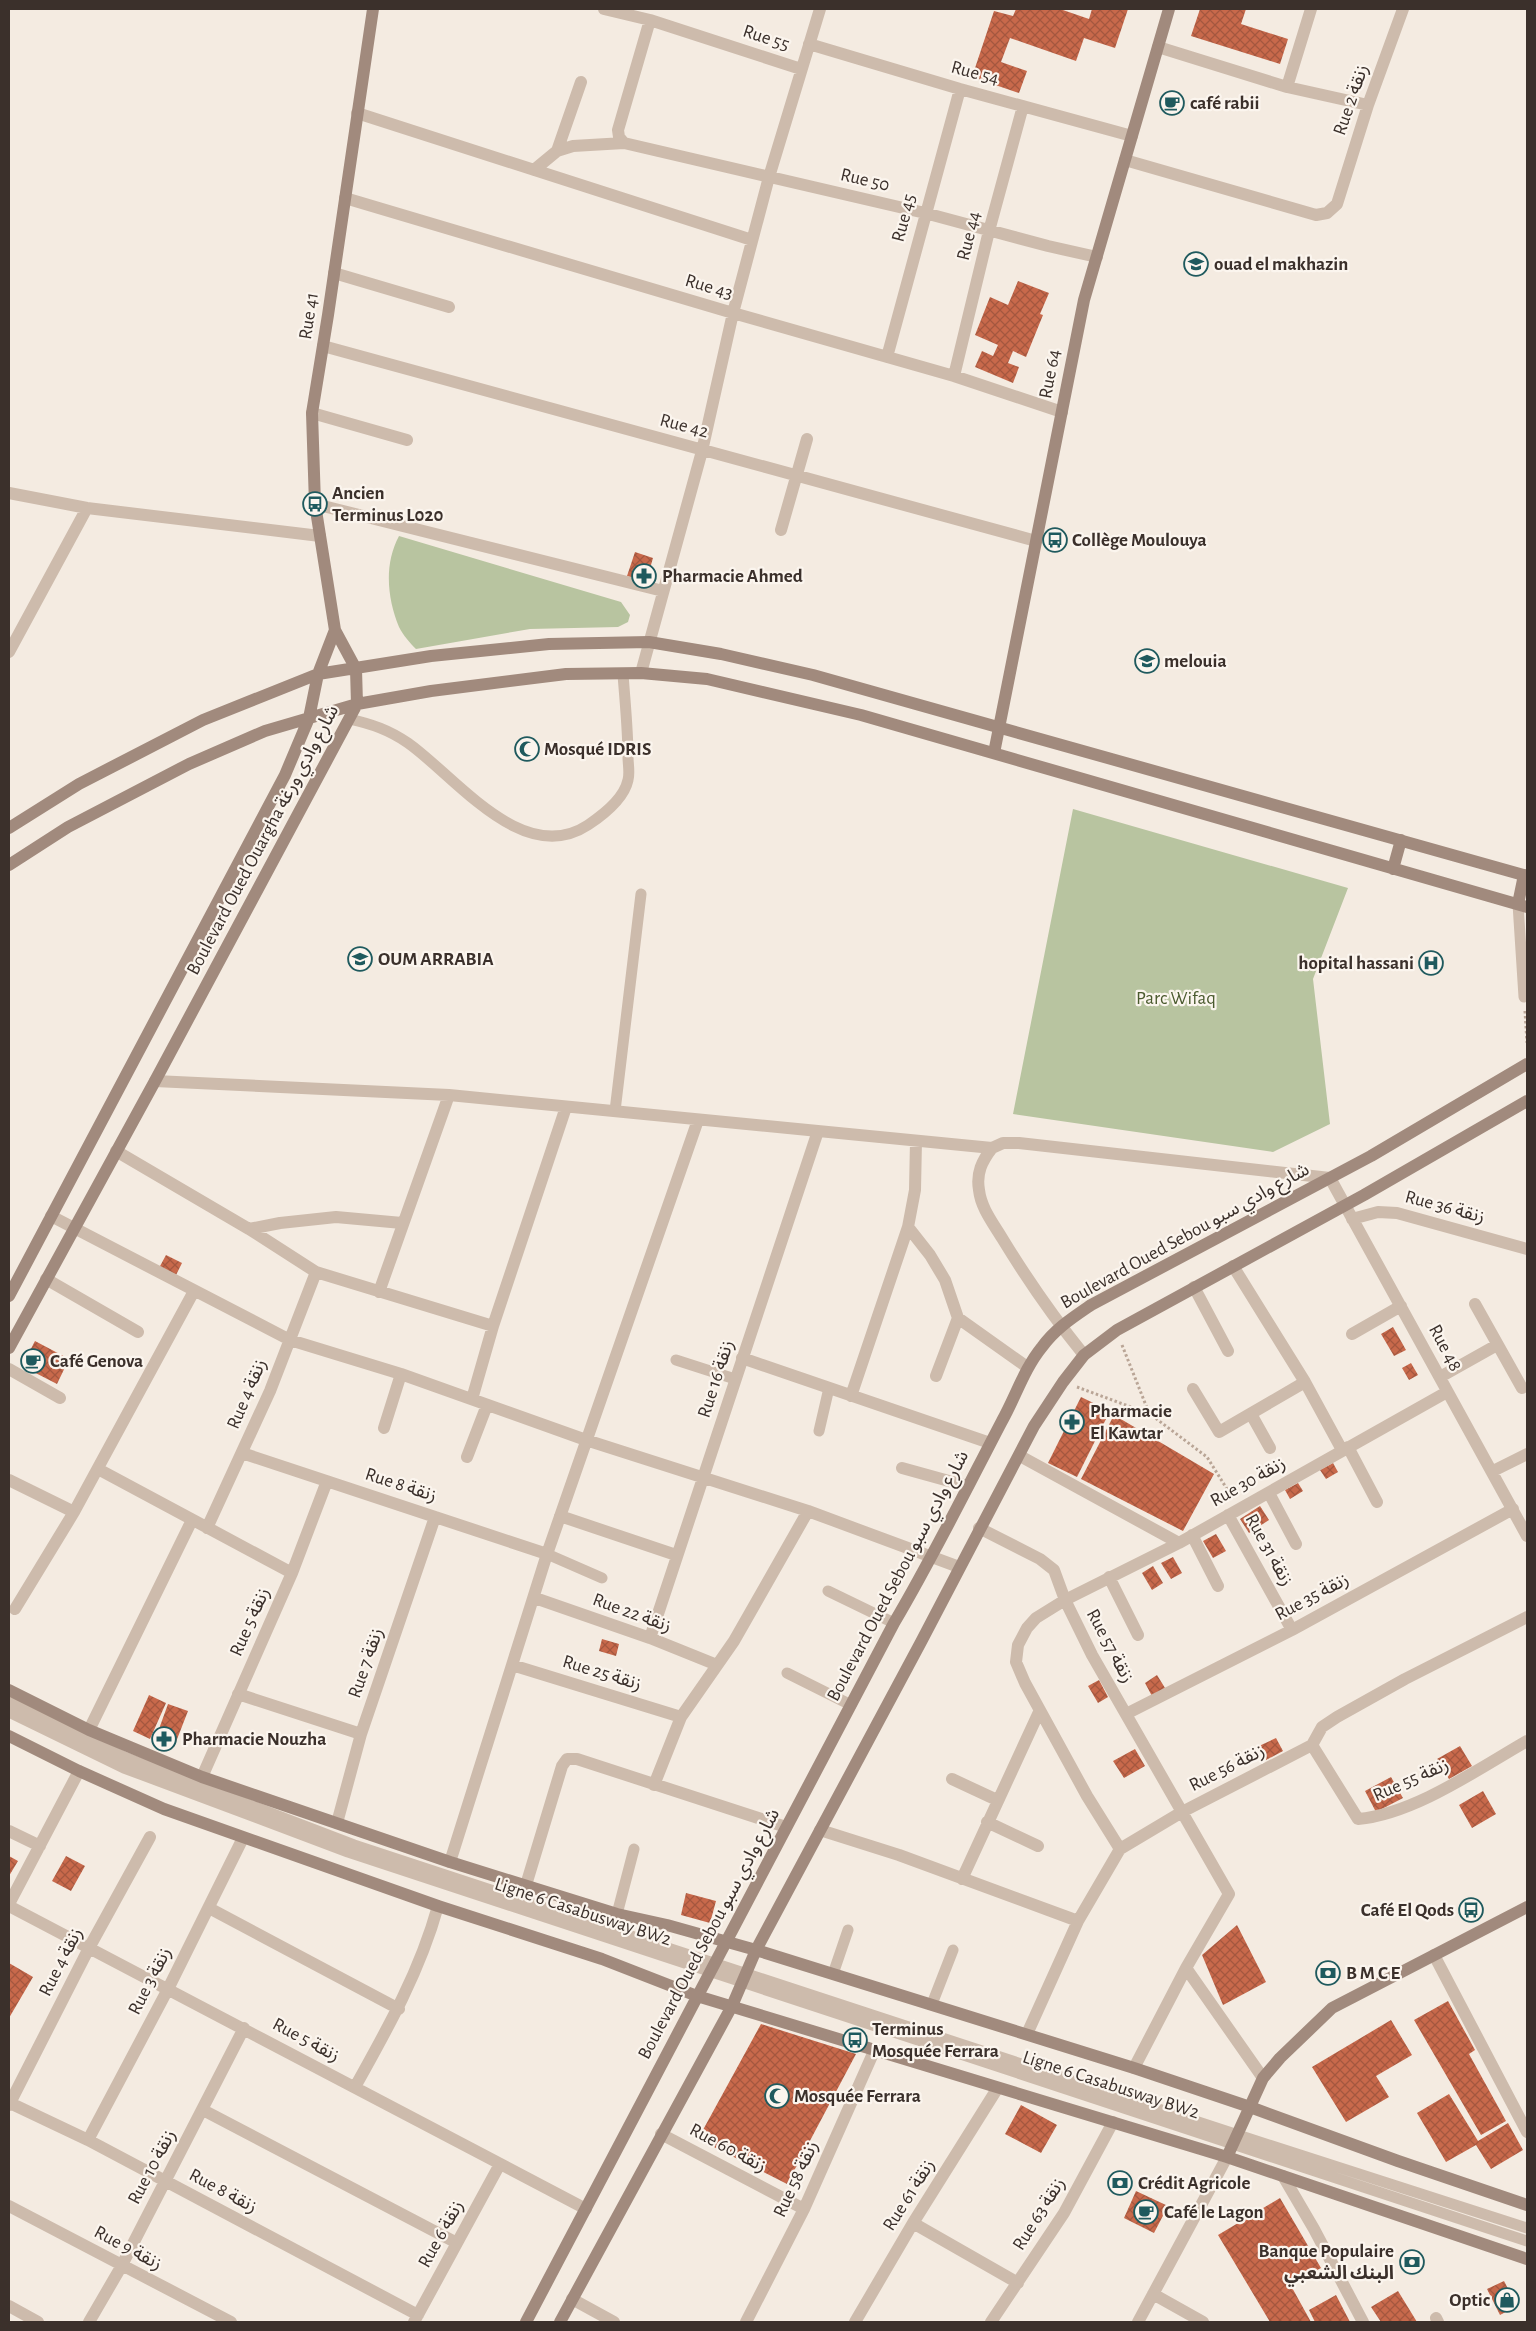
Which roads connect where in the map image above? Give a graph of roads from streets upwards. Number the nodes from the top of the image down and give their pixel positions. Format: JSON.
{"nodes":[{"id":1,"x":373,"y":9,"type":"edge"},
{"id":2,"x":604,"y":9,"type":"edge"},
{"id":3,"x":820,"y":9,"type":"edge"},
{"id":4,"x":1169,"y":9,"type":"edge"},
{"id":5,"x":1311,"y":9,"type":"edge"},
{"id":6,"x":1403,"y":9,"type":"edge"},
{"id":7,"x":650,"y":20,"type":"junction"},
{"id":8,"x":809,"y":44,"type":"junction"},
{"id":9,"x":1158,"y":47,"type":"junction"},
{"id":10,"x":801,"y":69,"type":"junction"},
{"id":11,"x":581,"y":82,"type":"dead end"},
{"id":12,"x":1288,"y":87,"type":"junction"},
{"id":13,"x":960,"y":89,"type":"junction"},
{"id":14,"x":1368,"y":105,"type":"junction"},
{"id":15,"x":1022,"y":106,"type":"junction"},
{"id":16,"x":357,"y":113,"type":"junction"},
{"id":17,"x":1132,"y":136,"type":"junction"},
{"id":18,"x":624,"y":143,"type":"junction"},
{"id":19,"x":557,"y":151,"type":"junction"},
{"id":20,"x":1125,"y":160,"type":"junction"},
{"id":21,"x":534,"y":170,"type":"junction"},
{"id":22,"x":769,"y":177,"type":"junction"},
{"id":23,"x":345,"y":198,"type":"junction"},
{"id":24,"x":925,"y":213,"type":"junction"},
{"id":25,"x":989,"y":231,"type":"junction"},
{"id":26,"x":752,"y":240,"type":"junction"},
{"id":27,"x":1097,"y":257,"type":"junction"},
{"id":28,"x":334,"y":273,"type":"junction"},
{"id":29,"x":449,"y":306,"type":"dead end"},
{"id":30,"x":733,"y":313,"type":"junction"},
{"id":31,"x":323,"y":346,"type":"junction"},
{"id":32,"x":887,"y":357,"type":"junction"},
{"id":33,"x":954,"y":376,"type":"junction"},
{"id":34,"x":1062,"y":412,"type":"junction"},
{"id":35,"x":312,"y":413,"type":"junction"},
{"id":36,"x":807,"y":439,"type":"dead end"},
{"id":37,"x":407,"y":440,"type":"dead end"},
{"id":38,"x":702,"y":451,"type":"junction"},
{"id":39,"x":796,"y":475,"type":"junction"},
{"id":40,"x":9,"y":493,"type":"edge"},
{"id":41,"x":315,"y":504,"type":"junction"},
{"id":42,"x":88,"y":508,"type":"junction"},
{"id":43,"x":781,"y":530,"type":"dead end"},
{"id":44,"x":320,"y":536,"type":"junction"},
{"id":45,"x":1036,"y":541,"type":"junction"},
{"id":46,"x":663,"y":591,"type":"junction"},
{"id":47,"x":335,"y":630,"type":"junction"},
{"id":48,"x":649,"y":642,"type":"junction"},
{"id":49,"x":9,"y":652,"type":"edge"},
{"id":50,"x":356,"y":669,"type":"junction"},
{"id":51,"x":641,"y":673,"type":"junction"},
{"id":52,"x":318,"y":674,"type":"junction"},
{"id":53,"x":357,"y":704,"type":"junction"},
{"id":54,"x":309,"y":718,"type":"junction"},
{"id":55,"x":998,"y":727,"type":"junction"},
{"id":56,"x":994,"y":753,"type":"junction"},
{"id":57,"x":9,"y":828,"type":"edge"},
{"id":58,"x":1401,"y":840,"type":"junction"},
{"id":59,"x":9,"y":865,"type":"edge"},
{"id":60,"x":1393,"y":869,"type":"junction"},
{"id":61,"x":1526,"y":876,"type":"edge"},
{"id":62,"x":1522,"y":906,"type":"edge"},
{"id":63,"x":1527,"y":1064,"type":"edge"},
{"id":64,"x":155,"y":1081,"type":"junction"},
{"id":65,"x":449,"y":1095,"type":"junction"},
{"id":66,"x":1527,"y":1101,"type":"edge"},
{"id":67,"x":566,"y":1107,"type":"junction"},
{"id":68,"x":698,"y":1120,"type":"junction"},
{"id":69,"x":818,"y":1131,"type":"junction"},
{"id":70,"x":916,"y":1140,"type":"junction"},
{"id":71,"x":992,"y":1148,"type":"junction"},
{"id":72,"x":116,"y":1151,"type":"junction"},
{"id":73,"x":1330,"y":1178,"type":"junction"},
{"id":74,"x":1344,"y":1205,"type":"junction"},
{"id":75,"x":51,"y":1216,"type":"junction"},
{"id":76,"x":1352,"y":1219,"type":"junction"},
{"id":77,"x":402,"y":1223,"type":"junction"},
{"id":78,"x":908,"y":1227,"type":"junction"},
{"id":79,"x":75,"y":1228,"type":"junction"},
{"id":80,"x":249,"y":1229,"type":"junction"},
{"id":81,"x":1527,"y":1250,"type":"edge"},
{"id":82,"x":1233,"y":1266,"type":"junction"},
{"id":83,"x":316,"y":1272,"type":"junction"},
{"id":84,"x":46,"y":1279,"type":"junction"},
{"id":85,"x":1194,"y":1287,"type":"junction"},
{"id":86,"x":194,"y":1291,"type":"junction"},
{"id":87,"x":379,"y":1292,"type":"junction"},
{"id":88,"x":9,"y":1296,"type":"edge"},
{"id":89,"x":1475,"y":1304,"type":"dead end"},
{"id":90,"x":1401,"y":1306,"type":"junction"},
{"id":91,"x":958,"y":1318,"type":"junction"},
{"id":92,"x":493,"y":1326,"type":"junction"},
{"id":93,"x":1061,"y":1326,"type":"junction"},
{"id":94,"x":138,"y":1332,"type":"dead end"},
{"id":95,"x":1352,"y":1334,"type":"dead end"},
{"id":96,"x":290,"y":1340,"type":"junction"},
{"id":97,"x":1497,"y":1345,"type":"junction"},
{"id":98,"x":9,"y":1348,"type":"edge"},
{"id":99,"x":1228,"y":1351,"type":"dead end"},
{"id":100,"x":1084,"y":1355,"type":"junction"},
{"id":101,"x":742,"y":1358,"type":"junction"},
{"id":102,"x":1027,"y":1368,"type":"junction"},
{"id":103,"x":9,"y":1369,"type":"edge"},
{"id":104,"x":401,"y":1374,"type":"junction"},
{"id":105,"x":936,"y":1376,"type":"dead end"},
{"id":106,"x":1440,"y":1377,"type":"junction"},
{"id":107,"x":1305,"y":1382,"type":"junction"},
{"id":108,"x":1522,"y":1388,"type":"dead end"},
{"id":109,"x":1193,"y":1389,"type":"dead end"},
{"id":110,"x":1447,"y":1392,"type":"junction"},
{"id":111,"x":851,"y":1396,"type":"junction"},
{"id":112,"x":60,"y":1398,"type":"dead end"},
{"id":113,"x":472,"y":1399,"type":"junction"},
{"id":114,"x":487,"y":1405,"type":"junction"},
{"id":115,"x":1251,"y":1414,"type":"junction"},
{"id":116,"x":384,"y":1428,"type":"dead end"},
{"id":117,"x":586,"y":1440,"type":"junction"},
{"id":118,"x":990,"y":1443,"type":"junction"},
{"id":119,"x":1270,"y":1448,"type":"dead end"},
{"id":120,"x":1345,"y":1449,"type":"junction"},
{"id":121,"x":242,"y":1453,"type":"junction"},
{"id":122,"x":1527,"y":1454,"type":"edge"},
{"id":123,"x":1020,"y":1456,"type":"junction"},
{"id":124,"x":467,"y":1457,"type":"dead end"},
{"id":125,"x":902,"y":1468,"type":"dead end"},
{"id":126,"x":98,"y":1469,"type":"junction"},
{"id":127,"x":1493,"y":1471,"type":"junction"},
{"id":128,"x":704,"y":1478,"type":"junction"},
{"id":129,"x":9,"y":1480,"type":"edge"},
{"id":130,"x":327,"y":1481,"type":"junction"},
{"id":131,"x":967,"y":1486,"type":"junction"},
{"id":132,"x":1269,"y":1493,"type":"junction"},
{"id":133,"x":1377,"y":1502,"type":"dead end"},
{"id":134,"x":1513,"y":1509,"type":"junction"},
{"id":135,"x":808,"y":1511,"type":"junction"},
{"id":136,"x":74,"y":1512,"type":"junction"},
{"id":137,"x":1234,"y":1512,"type":"junction"},
{"id":138,"x":560,"y":1516,"type":"junction"},
{"id":139,"x":435,"y":1517,"type":"junction"},
{"id":140,"x":192,"y":1520,"type":"junction"},
{"id":141,"x":207,"y":1528,"type":"junction"},
{"id":142,"x":980,"y":1528,"type":"junction"},
{"id":143,"x":1192,"y":1535,"type":"junction"},
{"id":144,"x":1527,"y":1536,"type":"edge"},
{"id":145,"x":1178,"y":1543,"type":"junction"},
{"id":146,"x":1296,"y":1544,"type":"dead end"},
{"id":147,"x":547,"y":1554,"type":"junction"},
{"id":148,"x":676,"y":1555,"type":"junction"},
{"id":149,"x":933,"y":1556,"type":"junction"},
{"id":150,"x":960,"y":1567,"type":"junction"},
{"id":151,"x":292,"y":1573,"type":"junction"},
{"id":152,"x":1109,"y":1577,"type":"junction"},
{"id":153,"x":1218,"y":1586,"type":"dead end"},
{"id":154,"x":535,"y":1598,"type":"junction"},
{"id":155,"x":1065,"y":1600,"type":"junction"},
{"id":156,"x":15,"y":1609,"type":"dead end"},
{"id":157,"x":1527,"y":1617,"type":"edge"},
{"id":158,"x":1292,"y":1630,"type":"junction"},
{"id":159,"x":1138,"y":1634,"type":"dead end"},
{"id":160,"x":650,"y":1638,"type":"junction"},
{"id":161,"x":512,"y":1665,"type":"junction"},
{"id":162,"x":716,"y":1665,"type":"junction"},
{"id":163,"x":9,"y":1690,"type":"edge"},
{"id":164,"x":238,"y":1694,"type":"junction"},
{"id":165,"x":1039,"y":1712,"type":"junction"},
{"id":166,"x":1126,"y":1714,"type":"junction"},
{"id":167,"x":681,"y":1717,"type":"junction"},
{"id":168,"x":89,"y":1730,"type":"junction"},
{"id":169,"x":361,"y":1734,"type":"junction"},
{"id":170,"x":9,"y":1736,"type":"edge"},
{"id":171,"x":1527,"y":1741,"type":"edge"},
{"id":172,"x":1312,"y":1745,"type":"junction"},
{"id":173,"x":79,"y":1771,"type":"junction"},
{"id":174,"x":202,"y":1777,"type":"junction"},
{"id":175,"x":952,"y":1779,"type":"dead end"},
{"id":176,"x":654,"y":1784,"type":"junction"},
{"id":177,"x":997,"y":1800,"type":"junction"},
{"id":178,"x":1182,"y":1812,"type":"junction"},
{"id":179,"x":987,"y":1822,"type":"junction"},
{"id":180,"x":337,"y":1823,"type":"junction"},
{"id":181,"x":786,"y":1827,"type":"junction"},
{"id":182,"x":820,"y":1830,"type":"junction"},
{"id":183,"x":9,"y":1831,"type":"edge"},
{"id":184,"x":150,"y":1837,"type":"dead end"},
{"id":185,"x":243,"y":1838,"type":"junction"},
{"id":186,"x":40,"y":1846,"type":"junction"},
{"id":187,"x":1038,"y":1846,"type":"dead end"},
{"id":188,"x":1120,"y":1849,"type":"junction"},
{"id":189,"x":450,"y":1862,"type":"junction"},
{"id":190,"x":962,"y":1878,"type":"junction"},
{"id":191,"x":526,"y":1885,"type":"junction"},
{"id":192,"x":9,"y":1905,"type":"edge"},
{"id":193,"x":438,"y":1906,"type":"junction"},
{"id":194,"x":209,"y":1908,"type":"junction"},
{"id":195,"x":1526,"y":1912,"type":"edge"},
{"id":196,"x":1078,"y":1921,"type":"junction"},
{"id":197,"x":727,"y":1941,"type":"junction"},
{"id":198,"x":89,"y":1948,"type":"junction"},
{"id":199,"x":756,"y":1950,"type":"junction"},
{"id":200,"x":1434,"y":1955,"type":"junction"},
{"id":201,"x":1186,"y":1968,"type":"junction"},
{"id":202,"x":168,"y":1989,"type":"junction"},
{"id":203,"x":697,"y":1996,"type":"junction"},
{"id":204,"x":732,"y":2006,"type":"junction"},
{"id":205,"x":399,"y":2009,"type":"junction"},
{"id":206,"x":244,"y":2028,"type":"junction"},
{"id":207,"x":1027,"y":2034,"type":"junction"},
{"id":208,"x":875,"y":2049,"type":"junction"},
{"id":209,"x":1134,"y":2068,"type":"junction"},
{"id":210,"x":1263,"y":2078,"type":"junction"},
{"id":211,"x":355,"y":2087,"type":"junction"},
{"id":212,"x":997,"y":2089,"type":"junction"},
{"id":213,"x":9,"y":2104,"type":"edge"},
{"id":214,"x":1250,"y":2107,"type":"junction"},
{"id":215,"x":203,"y":2110,"type":"junction"},
{"id":216,"x":1113,"y":2122,"type":"junction"},
{"id":217,"x":1527,"y":2132,"type":"edge"},
{"id":218,"x":661,"y":2134,"type":"junction"},
{"id":219,"x":88,"y":2140,"type":"junction"},
{"id":220,"x":1227,"y":2158,"type":"junction"},
{"id":221,"x":500,"y":2164,"type":"junction"},
{"id":222,"x":1283,"y":2176,"type":"junction"},
{"id":223,"x":164,"y":2182,"type":"junction"},
{"id":224,"x":1527,"y":2205,"type":"edge"},
{"id":225,"x":9,"y":2206,"type":"edge"},
{"id":226,"x":586,"y":2209,"type":"junction"},
{"id":227,"x":804,"y":2210,"type":"junction"},
{"id":228,"x":913,"y":2223,"type":"junction"},
{"id":229,"x":457,"y":2243,"type":"junction"},
{"id":230,"x":1527,"y":2260,"type":"edge"},
{"id":231,"x":121,"y":2267,"type":"junction"},
{"id":232,"x":1018,"y":2283,"type":"junction"},
{"id":233,"x":1153,"y":2294,"type":"junction"},
{"id":234,"x":572,"y":2299,"type":"junction"},
{"id":235,"x":9,"y":2306,"type":"edge"},
{"id":236,"x":416,"y":2319,"type":"edge"},
{"id":237,"x":38,"y":2322,"type":"edge"},
{"id":238,"x":89,"y":2322,"type":"edge"},
{"id":239,"x":231,"y":2322,"type":"edge"},
{"id":240,"x":526,"y":2322,"type":"edge"},
{"id":241,"x":560,"y":2322,"type":"edge"},
{"id":242,"x":614,"y":2322,"type":"edge"},
{"id":243,"x":746,"y":2322,"type":"edge"},
{"id":244,"x":854,"y":2322,"type":"edge"},
{"id":245,"x":991,"y":2322,"type":"edge"},
{"id":246,"x":1138,"y":2322,"type":"edge"},
{"id":247,"x":1203,"y":2322,"type":"edge"},
{"id":248,"x":1364,"y":2322,"type":"edge"}],
"edges":[{"from":1,"to":16,"type":"street","name":"Rue 41"},
{"from":2,"to":7,"type":"street","name":"Rue 55"},
{"from":3,"to":8,"type":"street"},
{"from":4,"to":9,"type":"street","name":"Rue 64"},
{"from":5,"to":12,"type":"street"},
{"from":6,"to":14,"type":"street","name":"Rue 2 زنقة"},
{"from":7,"to":10,"type":"street","name":"Rue 55"},
{"from":7,"to":18,"type":"street"},
{"from":8,"to":10,"type":"street"},
{"from":8,"to":13,"type":"street","name":"Rue 54"},
{"from":9,"to":12,"type":"street"},
{"from":9,"to":17,"type":"street","name":"Rue 64"},
{"from":10,"to":22,"type":"street"},
{"from":11,"to":19,"type":"street"},
{"from":12,"to":14,"type":"street"},
{"from":13,"to":15,"type":"street","name":"Rue 54"},
{"from":13,"to":24,"type":"street","name":"Rue 45"},
{"from":14,"to":20,"type":"street","name":"Rue 2 زنقة"},
{"from":15,"to":17,"type":"street","name":"Rue 54"},
{"from":15,"to":25,"type":"street","name":"Rue 44"},
{"from":16,"to":21,"type":"street"},
{"from":16,"to":23,"type":"street","name":"Rue 41"},
{"from":17,"to":20,"type":"street","name":"Rue 64"},
{"from":18,"to":19,"type":"street","name":"Rue 50"},
{"from":18,"to":22,"type":"street","name":"Rue 50"},
{"from":19,"to":21,"type":"street"},
{"from":20,"to":27,"type":"street","name":"Rue 64"},
{"from":21,"to":26,"type":"street"},
{"from":22,"to":24,"type":"street","name":"Rue 50"},
{"from":22,"to":26,"type":"street"},
{"from":23,"to":28,"type":"street","name":"Rue 41"},
{"from":23,"to":30,"type":"street","name":"Rue 43"},
{"from":24,"to":25,"type":"street","name":"Rue 50"},
{"from":24,"to":32,"type":"street","name":"Rue 45"},
{"from":25,"to":27,"type":"street","name":"Rue 50"},
{"from":25,"to":33,"type":"street","name":"Rue 44"},
{"from":26,"to":30,"type":"street"},
{"from":27,"to":34,"type":"street","name":"Rue 64"},
{"from":28,"to":29,"type":"street"},
{"from":28,"to":31,"type":"street","name":"Rue 41"},
{"from":30,"to":32,"type":"street","name":"Rue 43"},
{"from":30,"to":38,"type":"street"},
{"from":31,"to":35,"type":"street","name":"Rue 41"},
{"from":31,"to":38,"type":"street","name":"Rue 42"},
{"from":32,"to":33,"type":"street","name":"Rue 43"},
{"from":33,"to":34,"type":"street","name":"Rue 43"},
{"from":34,"to":45,"type":"street","name":"Rue 64"},
{"from":35,"to":37,"type":"street"},
{"from":35,"to":41,"type":"street","name":"Rue 41"},
{"from":36,"to":39,"type":"street"},
{"from":38,"to":39,"type":"street","name":"Rue 42"},
{"from":38,"to":46,"type":"street"},
{"from":39,"to":43,"type":"street"},
{"from":39,"to":45,"type":"street","name":"Rue 42"},
{"from":40,"to":42,"type":"street"},
{"from":41,"to":44,"type":"street","name":"Rue 41"},
{"from":41,"to":46,"type":"street"},
{"from":42,"to":44,"type":"street"},
{"from":42,"to":49,"type":"street"},
{"from":44,"to":47,"type":"street","name":"Rue 41"},
{"from":45,"to":55,"type":"street","name":"Rue 64"},
{"from":46,"to":48,"type":"street"},
{"from":47,"to":50,"type":"street","name":"Boulevard Oued Ouargha شارع وادي ورغة"},
{"from":47,"to":52,"type":"street","name":"Boulevard Oued Ouargha شارع وادي ورغة"},
{"from":48,"to":50,"type":"street"},
{"from":48,"to":51,"type":"street"},
{"from":48,"to":55,"type":"street"},
{"from":50,"to":52,"type":"street"},
{"from":50,"to":53,"type":"street","name":"Boulevard Oued Ouargha شارع وادي ورغة"},
{"from":51,"to":53,"type":"street"},
{"from":51,"to":56,"type":"street"},
{"from":52,"to":54,"type":"street","name":"Boulevard Oued Ouargha شارع وادي ورغة"},
{"from":52,"to":57,"type":"street"},
{"from":53,"to":54,"type":"street"},
{"from":53,"to":64,"type":"street","name":"Boulevard Oued Ouargha شارع وادي ورغة"},
{"from":54,"to":59,"type":"street"},
{"from":54,"to":75,"type":"street","name":"Boulevard Oued Ouargha شارع وادي ورغة"},
{"from":55,"to":56,"type":"street","name":"Rue 64"},
{"from":55,"to":58,"type":"street"},
{"from":56,"to":60,"type":"street"},
{"from":58,"to":60,"type":"street"},
{"from":58,"to":61,"type":"street"},
{"from":60,"to":62,"type":"street"},
{"from":61,"to":62,"type":"street"},
{"from":63,"to":73,"type":"street","name":"Boulevard Oued Sebou شارع وادي سبو"},
{"from":64,"to":65,"type":"street"},
{"from":64,"to":72,"type":"street","name":"Boulevard Oued Ouargha شارع وادي ورغة"},
{"from":65,"to":67,"type":"street"},
{"from":65,"to":77,"type":"street"},
{"from":66,"to":74,"type":"street"},
{"from":67,"to":68,"type":"street"},
{"from":67,"to":92,"type":"street"},
{"from":68,"to":69,"type":"street"},
{"from":68,"to":117,"type":"street"},
{"from":69,"to":70,"type":"street"},
{"from":69,"to":101,"type":"street","name":"Rue 16 زنقة"},
{"from":70,"to":71,"type":"street"},
{"from":70,"to":78,"type":"street"},
{"from":71,"to":73,"type":"street"},
{"from":71,"to":93,"type":"street"},
{"from":72,"to":79,"type":"street","name":"Boulevard Oued Ouargha شارع وادي ورغة"},
{"from":72,"to":80,"type":"street"},
{"from":73,"to":74,"type":"street","name":"Rue 48"},
{"from":73,"to":93,"type":"street","name":"Boulevard Oued Sebou شارع وادي سبو"},
{"from":74,"to":76,"type":"street","name":"Rue 48"},
{"from":74,"to":82,"type":"street"},
{"from":75,"to":79,"type":"street"},
{"from":75,"to":88,"type":"street","name":"Boulevard Oued Ouargha شارع وادي ورغة"},
{"from":76,"to":81,"type":"street","name":"Rue 36 زنقة"},
{"from":76,"to":90,"type":"street","name":"Rue 48"},
{"from":77,"to":80,"type":"street"},
{"from":77,"to":87,"type":"street"},
{"from":78,"to":91,"type":"street"},
{"from":78,"to":111,"type":"street"},
{"from":79,"to":84,"type":"street","name":"Boulevard Oued Ouargha شارع وادي ورغة"},
{"from":79,"to":86,"type":"street"},
{"from":80,"to":83,"type":"street"},
{"from":82,"to":85,"type":"street"},
{"from":82,"to":107,"type":"street"},
{"from":83,"to":87,"type":"street"},
{"from":83,"to":96,"type":"street","name":"Rue 4 زنقة"},
{"from":84,"to":94,"type":"street"},
{"from":84,"to":98,"type":"street","name":"Boulevard Oued Ouargha شارع وادي ورغة"},
{"from":85,"to":99,"type":"street"},
{"from":85,"to":100,"type":"street"},
{"from":86,"to":96,"type":"street"},
{"from":86,"to":126,"type":"street"},
{"from":87,"to":92,"type":"street"},
{"from":89,"to":97,"type":"street"},
{"from":90,"to":95,"type":"street"},
{"from":90,"to":106,"type":"street","name":"Rue 48"},
{"from":91,"to":102,"type":"street"},
{"from":91,"to":105,"type":"street"},
{"from":92,"to":113,"type":"street"},
{"from":93,"to":100,"type":"street"},
{"from":93,"to":102,"type":"street","name":"Boulevard Oued Sebou شارع وادي سبو"},
{"from":96,"to":104,"type":"street"},
{"from":96,"to":121,"type":"street","name":"Rue 4 زنقة"},
{"from":97,"to":106,"type":"street"},
{"from":97,"to":108,"type":"street"},
{"from":100,"to":123,"type":"street"},
{"from":101,"to":111,"type":"street"},
{"from":101,"to":128,"type":"street","name":"Rue 16 زنقة"},
{"from":102,"to":118,"type":"street","name":"Boulevard Oued Sebou شارع وادي سبو"},
{"from":103,"to":112,"type":"street"},
{"from":104,"to":113,"type":"street"},
{"from":104,"to":116,"type":"street"},
{"from":106,"to":110,"type":"street","name":"Rue 48"},
{"from":107,"to":115,"type":"street"},
{"from":107,"to":120,"type":"street"},
{"from":109,"to":115,"type":"street"},
{"from":110,"to":120,"type":"street","name":"Rue 30 زنقة"},
{"from":110,"to":127,"type":"street","name":"Rue 48"},
{"from":111,"to":118,"type":"street"},
{"from":113,"to":114,"type":"street"},
{"from":114,"to":117,"type":"street"},
{"from":114,"to":124,"type":"street"},
{"from":115,"to":119,"type":"street"},
{"from":117,"to":128,"type":"street"},
{"from":117,"to":138,"type":"street"},
{"from":118,"to":131,"type":"street","name":"Boulevard Oued Sebou شارع وادي سبو"},
{"from":120,"to":132,"type":"street","name":"Rue 30 زنقة"},
{"from":120,"to":133,"type":"street"},
{"from":121,"to":130,"type":"street","name":"Rue 8 زنقة"},
{"from":121,"to":141,"type":"street","name":"Rue 4 زنقة"},
{"from":122,"to":127,"type":"street"},
{"from":123,"to":142,"type":"street"},
{"from":123,"to":145,"type":"street"},
{"from":125,"to":131,"type":"street"},
{"from":126,"to":136,"type":"street"},
{"from":126,"to":140,"type":"street"},
{"from":127,"to":134,"type":"street","name":"Rue 48"},
{"from":128,"to":135,"type":"street"},
{"from":128,"to":148,"type":"street","name":"Rue 16 زنقة"},
{"from":129,"to":136,"type":"street"},
{"from":130,"to":139,"type":"street","name":"Rue 8 زنقة"},
{"from":130,"to":151,"type":"street","name":"Rue 5 زنقة"},
{"from":131,"to":149,"type":"street","name":"Boulevard Oued Sebou شارع وادي سبو"},
{"from":132,"to":137,"type":"street","name":"Rue 30 زنقة"},
{"from":132,"to":146,"type":"street"},
{"from":134,"to":144,"type":"street","name":"Rue 48"},
{"from":134,"to":158,"type":"street","name":"Rue 35 زنقة"},
{"from":135,"to":149,"type":"street"},
{"from":135,"to":162,"type":"street"},
{"from":136,"to":156,"type":"street"},
{"from":137,"to":143,"type":"street","name":"Rue 30 زنقة"},
{"from":137,"to":158,"type":"street","name":"Rue 31 زنقة"},
{"from":138,"to":147,"type":"street"},
{"from":138,"to":148,"type":"street"},
{"from":139,"to":147,"type":"street","name":"Rue 8 زنقة"},
{"from":139,"to":169,"type":"street","name":"Rue 7 زنقة"},
{"from":140,"to":141,"type":"street"},
{"from":140,"to":168,"type":"street"},
{"from":141,"to":151,"type":"street"},
{"from":142,"to":150,"type":"street"},
{"from":142,"to":155,"type":"street","name":"Rue 57 زنقة"},
{"from":143,"to":145,"type":"street","name":"Rue 30 زنقة"},
{"from":143,"to":153,"type":"street"},
{"from":145,"to":152,"type":"street","name":"Rue 30 زنقة"},
{"from":147,"to":154,"type":"street"},
{"from":148,"to":160,"type":"street","name":"Rue 16 زنقة"},
{"from":149,"to":150,"type":"street"},
{"from":149,"to":181,"type":"street","name":"Boulevard Oued Sebou شارع وادي سبو"},
{"from":150,"to":182,"type":"street"},
{"from":151,"to":164,"type":"street","name":"Rue 5 زنقة"},
{"from":152,"to":155,"type":"street","name":"Rue 30 زنقة"},
{"from":152,"to":159,"type":"street"},
{"from":154,"to":160,"type":"street","name":"Rue 22 زنقة"},
{"from":154,"to":161,"type":"street"},
{"from":155,"to":165,"type":"street","name":"Rue 30 زنقة"},
{"from":155,"to":166,"type":"street","name":"Rue 57 زنقة"},
{"from":157,"to":172,"type":"street","name":"Rue 56 زنقة"},
{"from":158,"to":166,"type":"street","name":"Rue 35 زنقة"},
{"from":160,"to":162,"type":"street","name":"Rue 22 زنقة"},
{"from":161,"to":167,"type":"street","name":"Rue 25 زنقة"},
{"from":161,"to":189,"type":"street"},
{"from":162,"to":167,"type":"street"},
{"from":163,"to":168,"type":"street"},
{"from":164,"to":169,"type":"street"},
{"from":164,"to":174,"type":"street","name":"Rue 5 زنقة"},
{"from":165,"to":177,"type":"street"},
{"from":165,"to":188,"type":"street","name":"Rue 30 زنقة"},
{"from":166,"to":178,"type":"street","name":"Rue 57 زنقة"},
{"from":167,"to":176,"type":"street"},
{"from":168,"to":174,"type":"street"},
{"from":169,"to":180,"type":"street","name":"Rue 7 زنقة"},
{"from":170,"to":173,"type":"street"},
{"from":171,"to":172,"type":"street","name":"Rue 55 زنقة"},
{"from":172,"to":178,"type":"street","name":"Rue 56 زنقة"},
{"from":173,"to":185,"type":"street"},
{"from":173,"to":186,"type":"street"},
{"from":174,"to":180,"type":"street"},
{"from":175,"to":177,"type":"street"},
{"from":176,"to":181,"type":"street"},
{"from":176,"to":191,"type":"street"},
{"from":177,"to":179,"type":"street"},
{"from":178,"to":188,"type":"street","name":"Rue 56 زنقة"},
{"from":178,"to":201,"type":"street","name":"Rue 57 زنقة"},
{"from":179,"to":187,"type":"street"},
{"from":179,"to":190,"type":"street"},
{"from":180,"to":189,"type":"street"},
{"from":181,"to":197,"type":"street","name":"Boulevard Oued Sebou شارع وادي سبو"},
{"from":182,"to":190,"type":"street"},
{"from":182,"to":199,"type":"street"},
{"from":183,"to":186,"type":"street"},
{"from":184,"to":198,"type":"street","name":"Rue 4 زنقة"},
{"from":185,"to":193,"type":"street"},
{"from":185,"to":194,"type":"street","name":"Rue 3 زنقة"},
{"from":186,"to":192,"type":"street"},
{"from":188,"to":196,"type":"street","name":"Rue 56 زنقة"},
{"from":189,"to":191,"type":"street"},
{"from":190,"to":196,"type":"street"},
{"from":191,"to":197,"type":"street"},
{"from":192,"to":198,"type":"street","name":"Rue 5 زنقة"},
{"from":193,"to":203,"type":"street"},
{"from":193,"to":205,"type":"street"},
{"from":194,"to":202,"type":"street","name":"Rue 3 زنقة"},
{"from":194,"to":205,"type":"street"},
{"from":195,"to":200,"type":"street"},
{"from":196,"to":207,"type":"street","name":"Rue 56 زنقة"},
{"from":197,"to":199,"type":"street"},
{"from":197,"to":203,"type":"street","name":"Boulevard Oued Sebou شارع وادي سبو"},
{"from":198,"to":202,"type":"street","name":"Rue 5 زنقة"},
{"from":198,"to":213,"type":"street","name":"Rue 4 زنقة"},
{"from":199,"to":204,"type":"street"},
{"from":199,"to":207,"type":"street"},
{"from":200,"to":210,"type":"street"},
{"from":200,"to":217,"type":"street"},
{"from":201,"to":209,"type":"street"},
{"from":201,"to":210,"type":"street"},
{"from":202,"to":206,"type":"street","name":"Rue 5 زنقة"},
{"from":202,"to":219,"type":"street","name":"Rue 3 زنقة"},
{"from":203,"to":204,"type":"street"},
{"from":203,"to":226,"type":"street","name":"Boulevard Oued Sebou شارع وادي سبو"},
{"from":204,"to":208,"type":"street"},
{"from":204,"to":218,"type":"street"},
{"from":205,"to":211,"type":"street"},
{"from":206,"to":211,"type":"street","name":"Rue 5 زنقة"},
{"from":206,"to":215,"type":"street","name":"Rue 10 زنقة"},
{"from":207,"to":209,"type":"street"},
{"from":208,"to":212,"type":"street"},
{"from":208,"to":227,"type":"street","name":"Rue 58 زنقة"},
{"from":209,"to":214,"type":"street"},
{"from":210,"to":214,"type":"street"},
{"from":211,"to":221,"type":"street","name":"Rue 5 زنقة"},
{"from":212,"to":216,"type":"street"},
{"from":212,"to":228,"type":"street","name":"Rue 61 زنقة"},
{"from":213,"to":219,"type":"street","name":"Rue 8 زنقة"},
{"from":214,"to":220,"type":"street"},
{"from":214,"to":224,"type":"street"},
{"from":215,"to":223,"type":"street","name":"Rue 10 زنقة"},
{"from":215,"to":229,"type":"street"},
{"from":216,"to":220,"type":"street"},
{"from":216,"to":232,"type":"street","name":"Rue 63 زنقة"},
{"from":218,"to":227,"type":"street","name":"Rue 60 زنقة"},
{"from":218,"to":234,"type":"street"},
{"from":219,"to":223,"type":"street","name":"Rue 8 زنقة"},
{"from":220,"to":222,"type":"street"},
{"from":220,"to":233,"type":"street"},
{"from":221,"to":226,"type":"street","name":"Rue 5 زنقة"},
{"from":221,"to":229,"type":"street","name":"Rue 6 زنقة"},
{"from":222,"to":230,"type":"street"},
{"from":222,"to":248,"type":"street"},
{"from":223,"to":231,"type":"street","name":"Rue 10 زنقة"},
{"from":223,"to":236,"type":"street","name":"Rue 8 زنقة"},
{"from":225,"to":231,"type":"street","name":"Rue 9 زنقة"},
{"from":226,"to":240,"type":"street","name":"Boulevard Oued Sebou شارع وادي سبو"},
{"from":227,"to":243,"type":"street","name":"Rue 58 زنقة"},
{"from":228,"to":232,"type":"street"},
{"from":228,"to":244,"type":"street","name":"Rue 61 زنقة"},
{"from":229,"to":236,"type":"street","name":"Rue 6 زنقة"},
{"from":231,"to":238,"type":"street","name":"Rue 10 زنقة"},
{"from":231,"to":239,"type":"street","name":"Rue 9 زنقة"},
{"from":232,"to":245,"type":"street","name":"Rue 63 زنقة"},
{"from":233,"to":246,"type":"street"},
{"from":233,"to":247,"type":"street"},
{"from":234,"to":241,"type":"street"},
{"from":234,"to":242,"type":"street"},
{"from":235,"to":237,"type":"street"}]}
